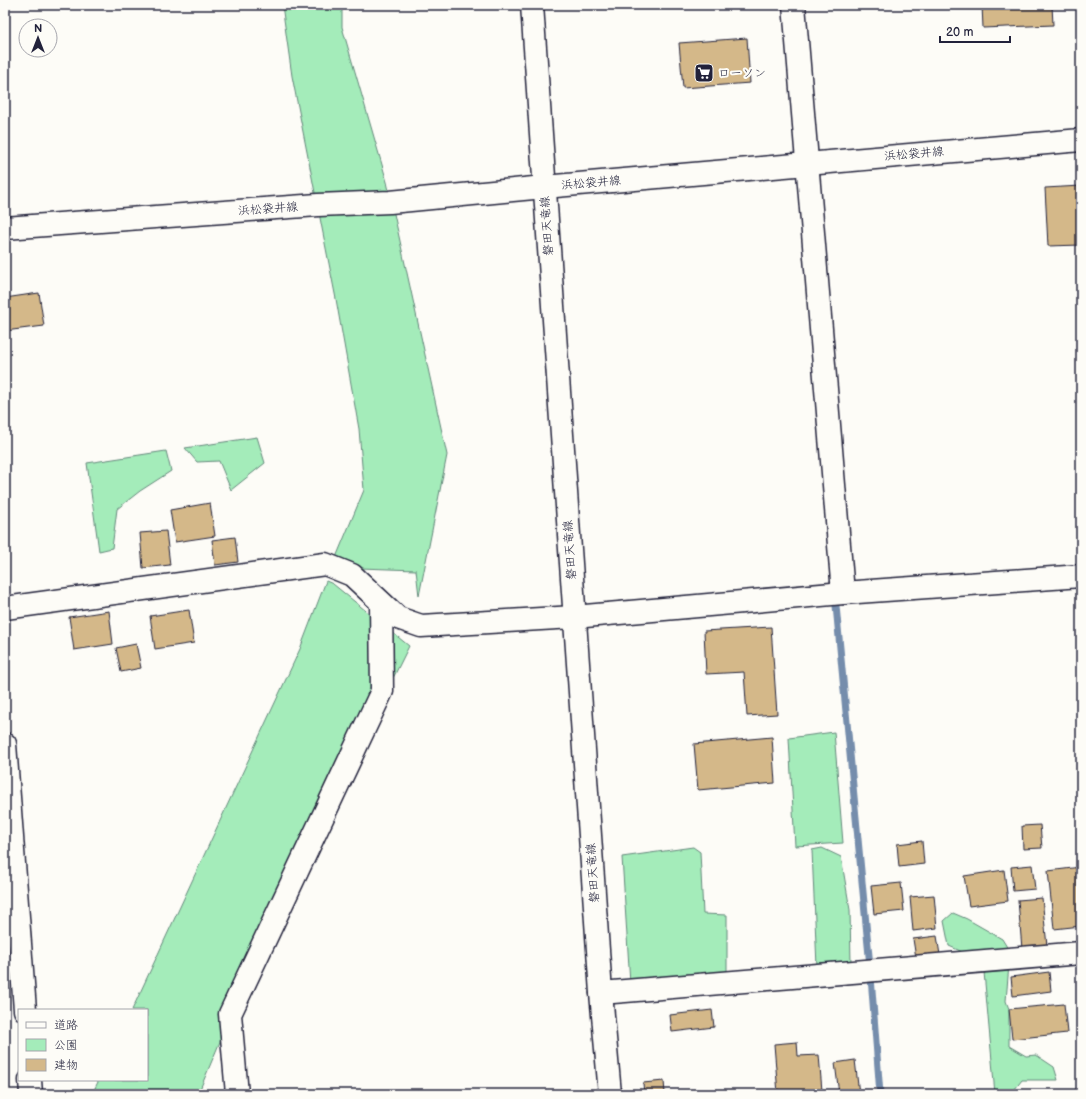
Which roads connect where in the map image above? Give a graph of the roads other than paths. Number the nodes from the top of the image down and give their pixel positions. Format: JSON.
{"nodes":[{"id":1,"x":532,"y":5,"type":"edge"},
{"id":2,"x":794,"y":5,"type":"edge"},
{"id":3,"x":1081,"y":140,"type":"edge"},
{"id":4,"x":807,"y":164,"type":"junction"},
{"id":5,"x":544,"y":187,"type":"junction"},
{"id":6,"x":5,"y":228,"type":"edge"},
{"id":7,"x":1081,"y":576,"type":"edge"},
{"id":8,"x":843,"y":593,"type":"junction"},
{"id":9,"x":381,"y":603,"type":"junction"},
{"id":10,"x":5,"y":608,"type":"edge"},
{"id":11,"x":574,"y":616,"type":"junction"},
{"id":12,"x":5,"y":744,"type":"edge"},
{"id":13,"x":1081,"y":953,"type":"edge"},
{"id":14,"x":601,"y":993,"type":"junction"},
{"id":15,"x":25,"y":1009,"type":"edge"},
{"id":16,"x":30,"y":1081,"type":"edge"},
{"id":17,"x":31,"y":1094,"type":"edge"},
{"id":18,"x":237,"y":1094,"type":"edge"},
{"id":19,"x":610,"y":1094,"type":"edge"}],
"edges":[{"from":1,"to":5,"type":"street","name":"磐田天竜線"},
{"from":2,"to":4,"type":"street"},
{"from":3,"to":4,"type":"street","name":"浜松袋井線"},
{"from":4,"to":5,"type":"street","name":"浜松袋井線"},
{"from":4,"to":8,"type":"street"},
{"from":5,"to":6,"type":"street","name":"浜松袋井線"},
{"from":5,"to":11,"type":"street","name":"磐田天竜線"},
{"from":7,"to":8,"type":"street"},
{"from":8,"to":11,"type":"street"},
{"from":9,"to":10,"type":"street"},
{"from":9,"to":11,"type":"street"},
{"from":9,"to":18,"type":"street"},
{"from":11,"to":14,"type":"street","name":"磐田天竜線"},
{"from":12,"to":15,"type":"street"},
{"from":13,"to":14,"type":"street"},
{"from":14,"to":19,"type":"street","name":"磐田天竜線"},
{"from":16,"to":17,"type":"street"}]}
